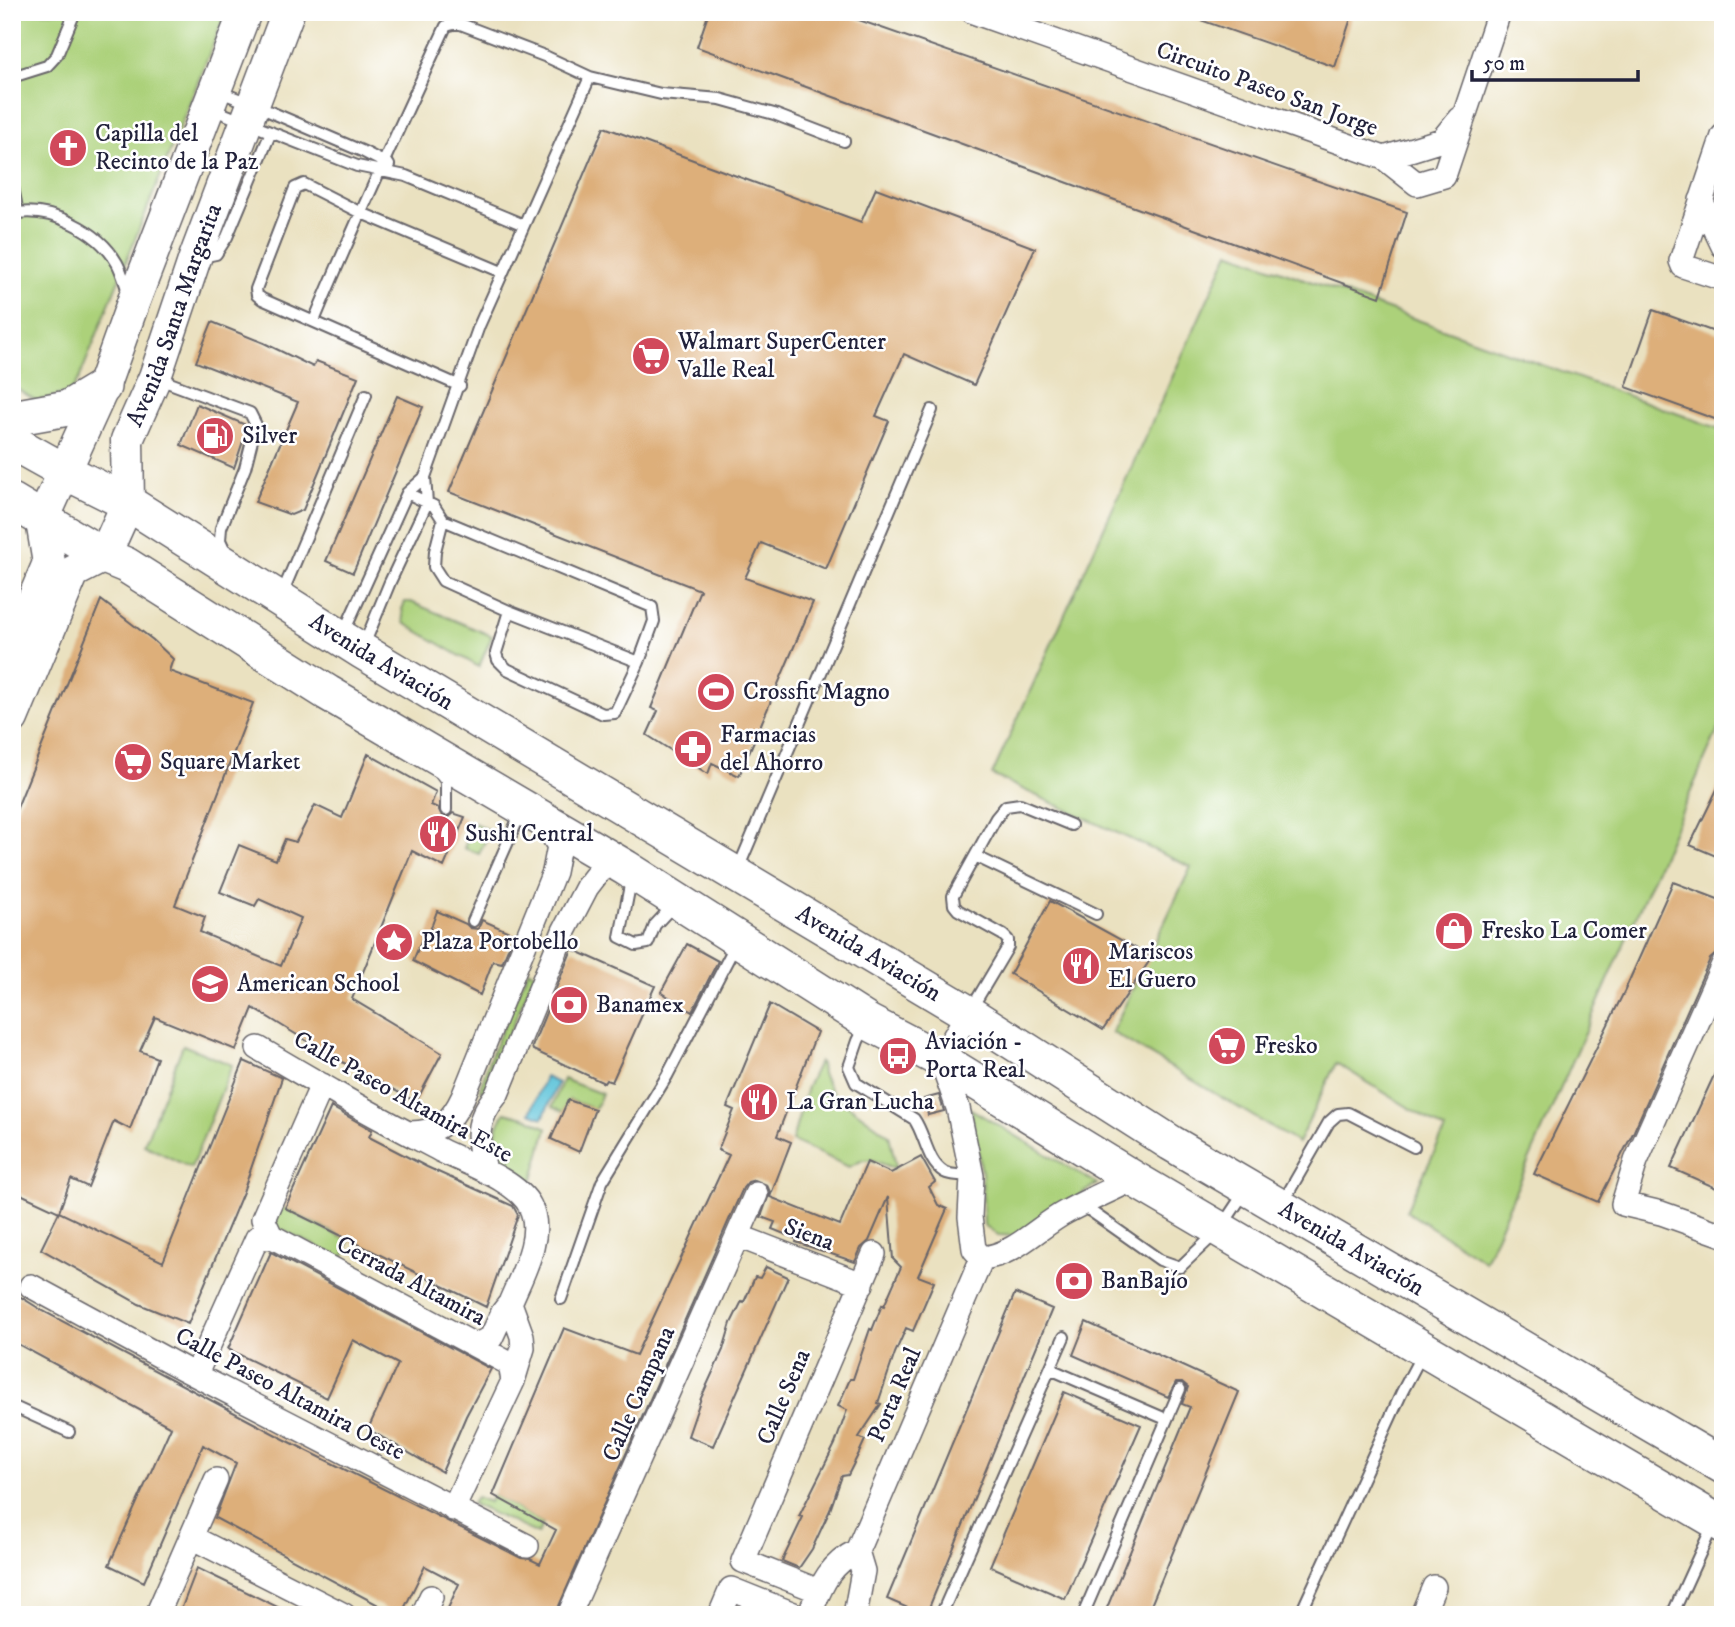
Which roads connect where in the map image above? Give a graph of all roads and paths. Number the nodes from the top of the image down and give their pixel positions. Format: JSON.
{"nodes":[{"id":1,"x":75,"y":12,"type":"edge"},
{"id":2,"x":245,"y":12,"type":"edge"},
{"id":3,"x":288,"y":12,"type":"edge"},
{"id":4,"x":973,"y":12,"type":"edge"},
{"id":5,"x":1499,"y":12,"type":"edge"},
{"id":6,"x":12,"y":76,"type":"edge"},
{"id":7,"x":590,"y":77,"type":"junction"},
{"id":8,"x":210,"y":98,"type":"junction"},
{"id":9,"x":1466,"y":110,"type":"junction"},
{"id":10,"x":256,"y":119,"type":"junction"},
{"id":11,"x":1723,"y":136,"type":"edge"},
{"id":12,"x":844,"y":141,"type":"dead end"},
{"id":13,"x":1384,"y":158,"type":"junction"},
{"id":14,"x":382,"y":167,"type":"junction"},
{"id":15,"x":12,"y":182,"type":"edge"},
{"id":16,"x":1701,"y":200,"type":"junction"},
{"id":17,"x":359,"y":212,"type":"junction"},
{"id":18,"x":15,"y":213,"type":"edge"},
{"id":19,"x":524,"y":225,"type":"junction"},
{"id":20,"x":1723,"y":246,"type":"edge"},
{"id":21,"x":502,"y":272,"type":"junction"},
{"id":22,"x":1723,"y":279,"type":"edge"},
{"id":23,"x":132,"y":303,"type":"junction"},
{"id":24,"x":314,"y":321,"type":"junction"},
{"id":25,"x":155,"y":377,"type":"junction"},
{"id":26,"x":460,"y":386,"type":"junction"},
{"id":27,"x":103,"y":387,"type":"junction"},
{"id":28,"x":366,"y":395,"type":"dead end"},
{"id":29,"x":932,"y":410,"type":"dead end"},
{"id":30,"x":12,"y":418,"type":"edge"},
{"id":31,"x":12,"y":442,"type":"edge"},
{"id":32,"x":64,"y":471,"type":"junction"},
{"id":33,"x":425,"y":477,"type":"junction"},
{"id":34,"x":407,"y":493,"type":"junction"},
{"id":35,"x":12,"y":501,"type":"edge"},
{"id":36,"x":128,"y":503,"type":"junction"},
{"id":37,"x":427,"y":503,"type":"junction"},
{"id":38,"x":443,"y":520,"type":"junction"},
{"id":39,"x":42,"y":521,"type":"junction"},
{"id":40,"x":104,"y":556,"type":"junction"},
{"id":41,"x":234,"y":572,"type":"junction"},
{"id":42,"x":280,"y":598,"type":"junction"},
{"id":43,"x":509,"y":611,"type":"junction"},
{"id":44,"x":351,"y":644,"type":"junction"},
{"id":45,"x":12,"y":651,"type":"edge"},
{"id":46,"x":639,"y":662,"type":"junction"},
{"id":47,"x":12,"y":718,"type":"edge"},
{"id":48,"x":420,"y":748,"type":"junction"},
{"id":49,"x":506,"y":798,"type":"junction"},
{"id":50,"x":446,"y":810,"type":"dead end"},
{"id":51,"x":541,"y":817,"type":"junction"},
{"id":52,"x":1071,"y":825,"type":"dead end"},
{"id":53,"x":975,"y":856,"type":"junction"},
{"id":54,"x":622,"y":865,"type":"junction"},
{"id":55,"x":736,"y":874,"type":"junction"},
{"id":56,"x":690,"y":909,"type":"junction"},
{"id":57,"x":1096,"y":914,"type":"dead end"},
{"id":58,"x":536,"y":920,"type":"junction"},
{"id":59,"x":473,"y":921,"type":"dead end"},
{"id":60,"x":564,"y":931,"type":"junction"},
{"id":61,"x":739,"y":939,"type":"junction"},
{"id":62,"x":1723,"y":965,"type":"edge"},
{"id":63,"x":968,"y":1013,"type":"junction"},
{"id":64,"x":868,"y":1021,"type":"junction"},
{"id":65,"x":258,"y":1048,"type":"dead end"},
{"id":66,"x":941,"y":1060,"type":"junction"},
{"id":67,"x":321,"y":1085,"type":"junction"},
{"id":68,"x":410,"y":1133,"type":"junction"},
{"id":69,"x":1414,"y":1147,"type":"dead end"},
{"id":70,"x":485,"y":1170,"type":"junction"},
{"id":71,"x":972,"y":1176,"type":"junction"},
{"id":72,"x":1134,"y":1179,"type":"junction"},
{"id":73,"x":1247,"y":1188,"type":"junction"},
{"id":74,"x":755,"y":1194,"type":"dead end"},
{"id":75,"x":1081,"y":1205,"type":"junction"},
{"id":76,"x":1280,"y":1207,"type":"junction"},
{"id":77,"x":1220,"y":1229,"type":"junction"},
{"id":78,"x":1723,"y":1235,"type":"edge"},
{"id":79,"x":271,"y":1236,"type":"junction"},
{"id":80,"x":738,"y":1236,"type":"junction"},
{"id":81,"x":874,"y":1254,"type":"dead end"},
{"id":82,"x":982,"y":1258,"type":"junction"},
{"id":83,"x":862,"y":1284,"type":"junction"},
{"id":84,"x":31,"y":1286,"type":"dead end"},
{"id":85,"x":561,"y":1299,"type":"dead end"},
{"id":86,"x":510,"y":1303,"type":"junction"},
{"id":87,"x":1064,"y":1337,"type":"dead end"},
{"id":88,"x":475,"y":1345,"type":"junction"},
{"id":89,"x":1425,"y":1349,"type":"junction"},
{"id":90,"x":1550,"y":1365,"type":"junction"},
{"id":91,"x":1050,"y":1369,"type":"junction"},
{"id":92,"x":189,"y":1371,"type":"junction"},
{"id":93,"x":513,"y":1381,"type":"junction"},
{"id":94,"x":1180,"y":1389,"type":"dead end"},
{"id":95,"x":12,"y":1406,"type":"edge"},
{"id":96,"x":1525,"y":1407,"type":"junction"},
{"id":97,"x":1166,"y":1419,"type":"junction"},
{"id":98,"x":69,"y":1432,"type":"dead end"},
{"id":99,"x":1715,"y":1453,"type":"edge"},
{"id":100,"x":216,"y":1480,"type":"dead end"},
{"id":101,"x":459,"y":1512,"type":"junction"},
{"id":102,"x":1719,"y":1522,"type":"edge"},
{"id":103,"x":191,"y":1537,"type":"junction"},
{"id":104,"x":527,"y":1546,"type":"dead end"},
{"id":105,"x":857,"y":1551,"type":"junction"},
{"id":106,"x":1434,"y":1587,"type":"dead end"},
{"id":107,"x":819,"y":1591,"type":"junction"},
{"id":108,"x":157,"y":1615,"type":"edge"},
{"id":109,"x":344,"y":1615,"type":"edge"},
{"id":110,"x":569,"y":1615,"type":"edge"},
{"id":111,"x":720,"y":1615,"type":"edge"},
{"id":112,"x":796,"y":1615,"type":"edge"},
{"id":113,"x":809,"y":1615,"type":"edge"},
{"id":114,"x":855,"y":1615,"type":"edge"},
{"id":115,"x":940,"y":1615,"type":"edge"},
{"id":116,"x":1083,"y":1615,"type":"edge"},
{"id":117,"x":1300,"y":1615,"type":"edge"},
{"id":118,"x":1422,"y":1615,"type":"edge"},
{"id":119,"x":1672,"y":1615,"type":"edge"}],
"edges":[{"from":1,"to":6,"type":"lane"},
{"from":2,"to":8,"type":"main road","name":"Avenida Santa Margarita"},
{"from":3,"to":10,"type":"main road","name":"Avenida Santa Margarita"},
{"from":4,"to":13,"type":"street","name":"Circuito Paseo San Jorge"},
{"from":5,"to":9,"type":"street","name":"Circuito Paseo San Jorge"},
{"from":7,"to":12,"type":"lane"},
{"from":7,"to":14,"type":"lane"},
{"from":7,"to":19,"type":"lane"},
{"from":8,"to":10,"type":"lane"},
{"from":8,"to":10,"type":"lane"},
{"from":8,"to":23,"type":"main road","name":"Avenida Santa Margarita"},
{"from":9,"to":13,"type":"street","name":"Circuito Paseo San Jorge"},
{"from":9,"to":13,"type":"street","name":"Circuito Paseo San Jorge"},
{"from":10,"to":14,"type":"lane"},
{"from":10,"to":14,"type":"lane"},
{"from":10,"to":25,"type":"main road","name":"Avenida Santa Margarita"},
{"from":11,"to":16,"type":"street"},
{"from":14,"to":17,"type":"lane"},
{"from":14,"to":19,"type":"lane"},
{"from":15,"to":18,"type":"lane"},
{"from":16,"to":20,"type":"street"},
{"from":16,"to":22,"type":"street"},
{"from":17,"to":21,"type":"lane"},
{"from":17,"to":24,"type":"lane"},
{"from":17,"to":24,"type":"lane"},
{"from":18,"to":23,"type":"lane"},
{"from":19,"to":21,"type":"lane"},
{"from":21,"to":26,"type":"lane"},
{"from":23,"to":27,"type":"main road","name":"Avenida Santa Margarita"},
{"from":24,"to":26,"type":"lane"},
{"from":25,"to":36,"type":"main road","name":"Avenida Santa Margarita"},
{"from":25,"to":41,"type":"lane"},
{"from":26,"to":33,"type":"lane"},
{"from":27,"to":30,"type":"main road"},
{"from":27,"to":32,"type":"main road","name":"Avenida Santa Margarita"},
{"from":28,"to":42,"type":"lane"},
{"from":29,"to":55,"type":"lane"},
{"from":31,"to":32,"type":"main road","name":"Avenida Aviación"},
{"from":32,"to":36,"type":"main road","name":"Avenida Aviación"},
{"from":32,"to":39,"type":"main road","name":"Avenida Santa Margarita"},
{"from":33,"to":34,"type":"lane"},
{"from":33,"to":37,"type":"lane"},
{"from":34,"to":37,"type":"lane"},
{"from":34,"to":44,"type":"lane"},
{"from":35,"to":39,"type":"main road","name":"Avenida Aviación"},
{"from":36,"to":40,"type":"main road"},
{"from":36,"to":41,"type":"main road","name":"Avenida Aviación"},
{"from":37,"to":38,"type":"lane"},
{"from":37,"to":44,"type":"lane"},
{"from":38,"to":43,"type":"lane"},
{"from":38,"to":46,"type":"lane"},
{"from":39,"to":40,"type":"main road","name":"Avenida Aviación"},
{"from":39,"to":45,"type":"main road"},
{"from":40,"to":47,"type":"main road"},
{"from":40,"to":48,"type":"main road","name":"Avenida Aviación"},
{"from":41,"to":42,"type":"main road","name":"Avenida Aviación"},
{"from":42,"to":44,"type":"main road","name":"Avenida Aviación"},
{"from":43,"to":46,"type":"lane"},
{"from":43,"to":46,"type":"lane"},
{"from":44,"to":55,"type":"main road","name":"Avenida Aviación"},
{"from":48,"to":49,"type":"main road","name":"Avenida Aviación"},
{"from":48,"to":50,"type":"lane"},
{"from":49,"to":51,"type":"main road","name":"Avenida Aviación"},
{"from":49,"to":59,"type":"lane"},
{"from":51,"to":54,"type":"main road","name":"Avenida Aviación"},
{"from":51,"to":58,"type":"street"},
{"from":52,"to":53,"type":"lane"},
{"from":53,"to":57,"type":"lane"},
{"from":53,"to":63,"type":"lane"},
{"from":54,"to":56,"type":"main road","name":"Avenida Aviación"},
{"from":54,"to":56,"type":"lane"},
{"from":54,"to":60,"type":"street"},
{"from":55,"to":63,"type":"main road","name":"Avenida Aviación"},
{"from":56,"to":61,"type":"main road","name":"Avenida Aviación"},
{"from":58,"to":60,"type":"street"},
{"from":58,"to":68,"type":"street"},
{"from":60,"to":70,"type":"street"},
{"from":61,"to":64,"type":"main road","name":"Avenida Aviación"},
{"from":61,"to":85,"type":"lane"},
{"from":62,"to":78,"type":"street"},
{"from":63,"to":66,"type":"street"},
{"from":63,"to":73,"type":"main road","name":"Avenida Aviación"},
{"from":64,"to":66,"type":"main road","name":"Avenida Aviación"},
{"from":64,"to":71,"type":"lane"},
{"from":65,"to":67,"type":"street","name":"Calle Paseo Altamira Este"},
{"from":66,"to":71,"type":"street"},
{"from":66,"to":72,"type":"main road","name":"Avenida Aviación"},
{"from":67,"to":68,"type":"street","name":"Calle Paseo Altamira Este"},
{"from":67,"to":79,"type":"street"},
{"from":68,"to":70,"type":"street","name":"Calle Paseo Altamira Este"},
{"from":69,"to":76,"type":"lane"},
{"from":70,"to":86,"type":"street","name":"Calle Paseo Altamira Este"},
{"from":71,"to":82,"type":"street"},
{"from":72,"to":75,"type":"street"},
{"from":72,"to":77,"type":"main road","name":"Avenida Aviación"},
{"from":73,"to":76,"type":"main road","name":"Avenida Aviación"},
{"from":73,"to":77,"type":"lane"},
{"from":74,"to":80,"type":"street","name":"Calle Campana"},
{"from":75,"to":77,"type":"lane"},
{"from":75,"to":82,"type":"street"},
{"from":76,"to":90,"type":"main road","name":"Avenida Aviación"},
{"from":77,"to":89,"type":"main road","name":"Avenida Aviación"},
{"from":79,"to":88,"type":"street","name":"Cerrada Altamira"},
{"from":79,"to":92,"type":"street"},
{"from":80,"to":83,"type":"street","name":"Siena"},
{"from":80,"to":110,"type":"street","name":"Calle Campana"},
{"from":81,"to":83,"type":"street","name":"Calle Sena"},
{"from":82,"to":105,"type":"street","name":"Porta Real"},
{"from":83,"to":107,"type":"street","name":"Calle Sena"},
{"from":84,"to":92,"type":"street","name":"Calle Paseo Altamira Oeste"},
{"from":86,"to":88,"type":"street"},
{"from":86,"to":93,"type":"street"},
{"from":87,"to":91,"type":"lane"},
{"from":88,"to":93,"type":"street","name":"Cerrada Altamira"},
{"from":89,"to":96,"type":"main road","name":"Avenida Aviación"},
{"from":89,"to":117,"type":"lane"},
{"from":90,"to":96,"type":"main road"},
{"from":90,"to":99,"type":"main road","name":"Avenida Aviación"},
{"from":91,"to":97,"type":"lane"},
{"from":91,"to":115,"type":"lane"},
{"from":92,"to":101,"type":"street","name":"Calle Paseo Altamira Oeste"},
{"from":93,"to":101,"type":"street"},
{"from":94,"to":97,"type":"lane"},
{"from":95,"to":98,"type":"lane"},
{"from":96,"to":102,"type":"main road","name":"Avenida Aviación"},
{"from":97,"to":116,"type":"lane"},
{"from":100,"to":103,"type":"street"},
{"from":101,"to":104,"type":"street","name":"Calle Paseo Altamira Oeste"},
{"from":102,"to":119,"type":"lane"},
{"from":103,"to":108,"type":"street"},
{"from":103,"to":109,"type":"street"},
{"from":105,"to":107,"type":"street","name":"Porta Real"},
{"from":105,"to":114,"type":"street","name":"Porta Real"},
{"from":106,"to":118,"type":"street"},
{"from":107,"to":113,"type":"street","name":"Porta Real"},
{"from":111,"to":112,"type":"street"}]}
